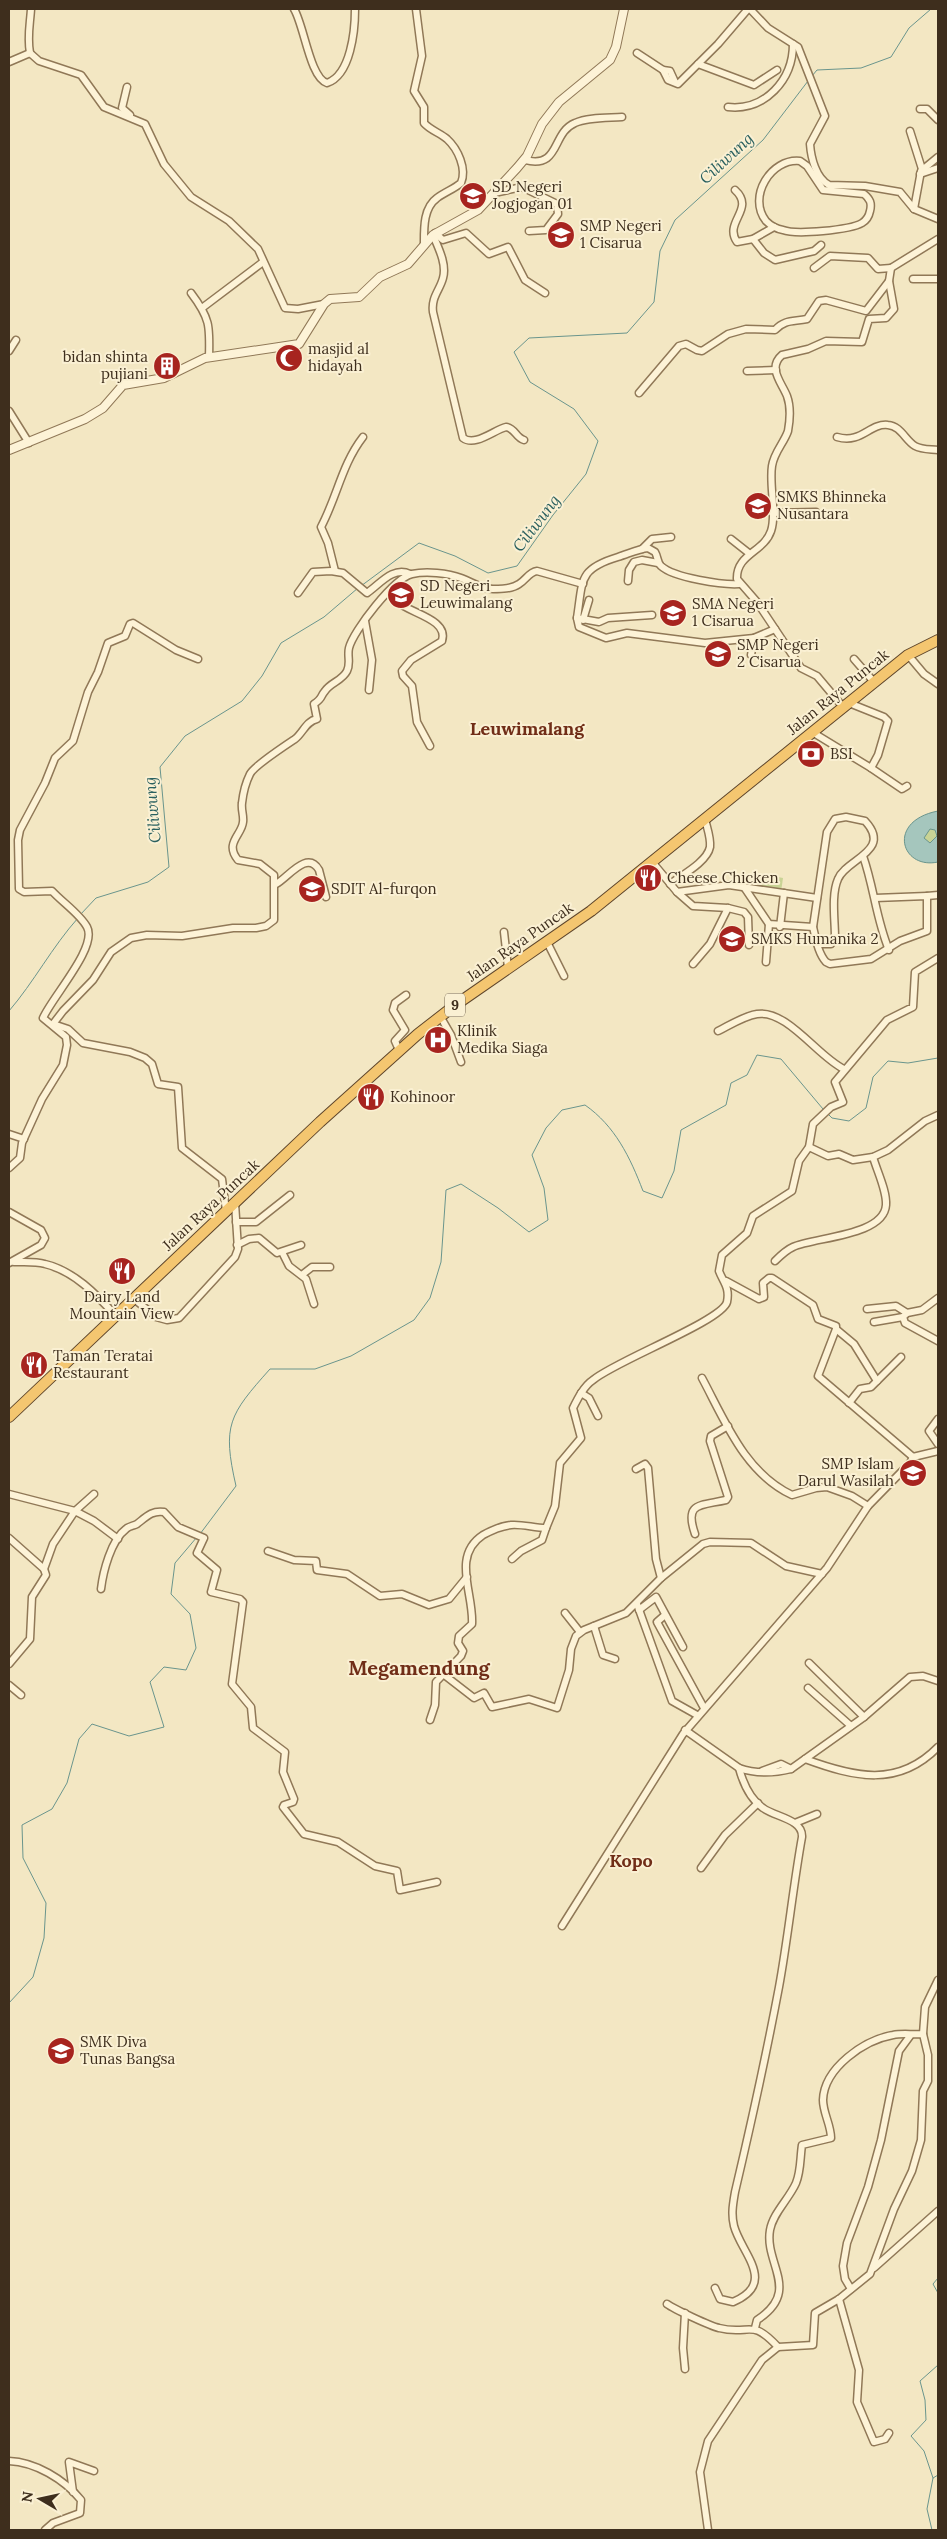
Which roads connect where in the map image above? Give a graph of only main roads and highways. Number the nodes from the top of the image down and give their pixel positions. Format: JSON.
{"nodes":[{"id":1,"x":938,"y":640,"type":"edge"},
{"id":2,"x":9,"y":1417,"type":"edge"}],
"edges":[{"from":1,"to":2,"type":"highway","name":"Jalan Raya Puncak","number":"9"}]}
